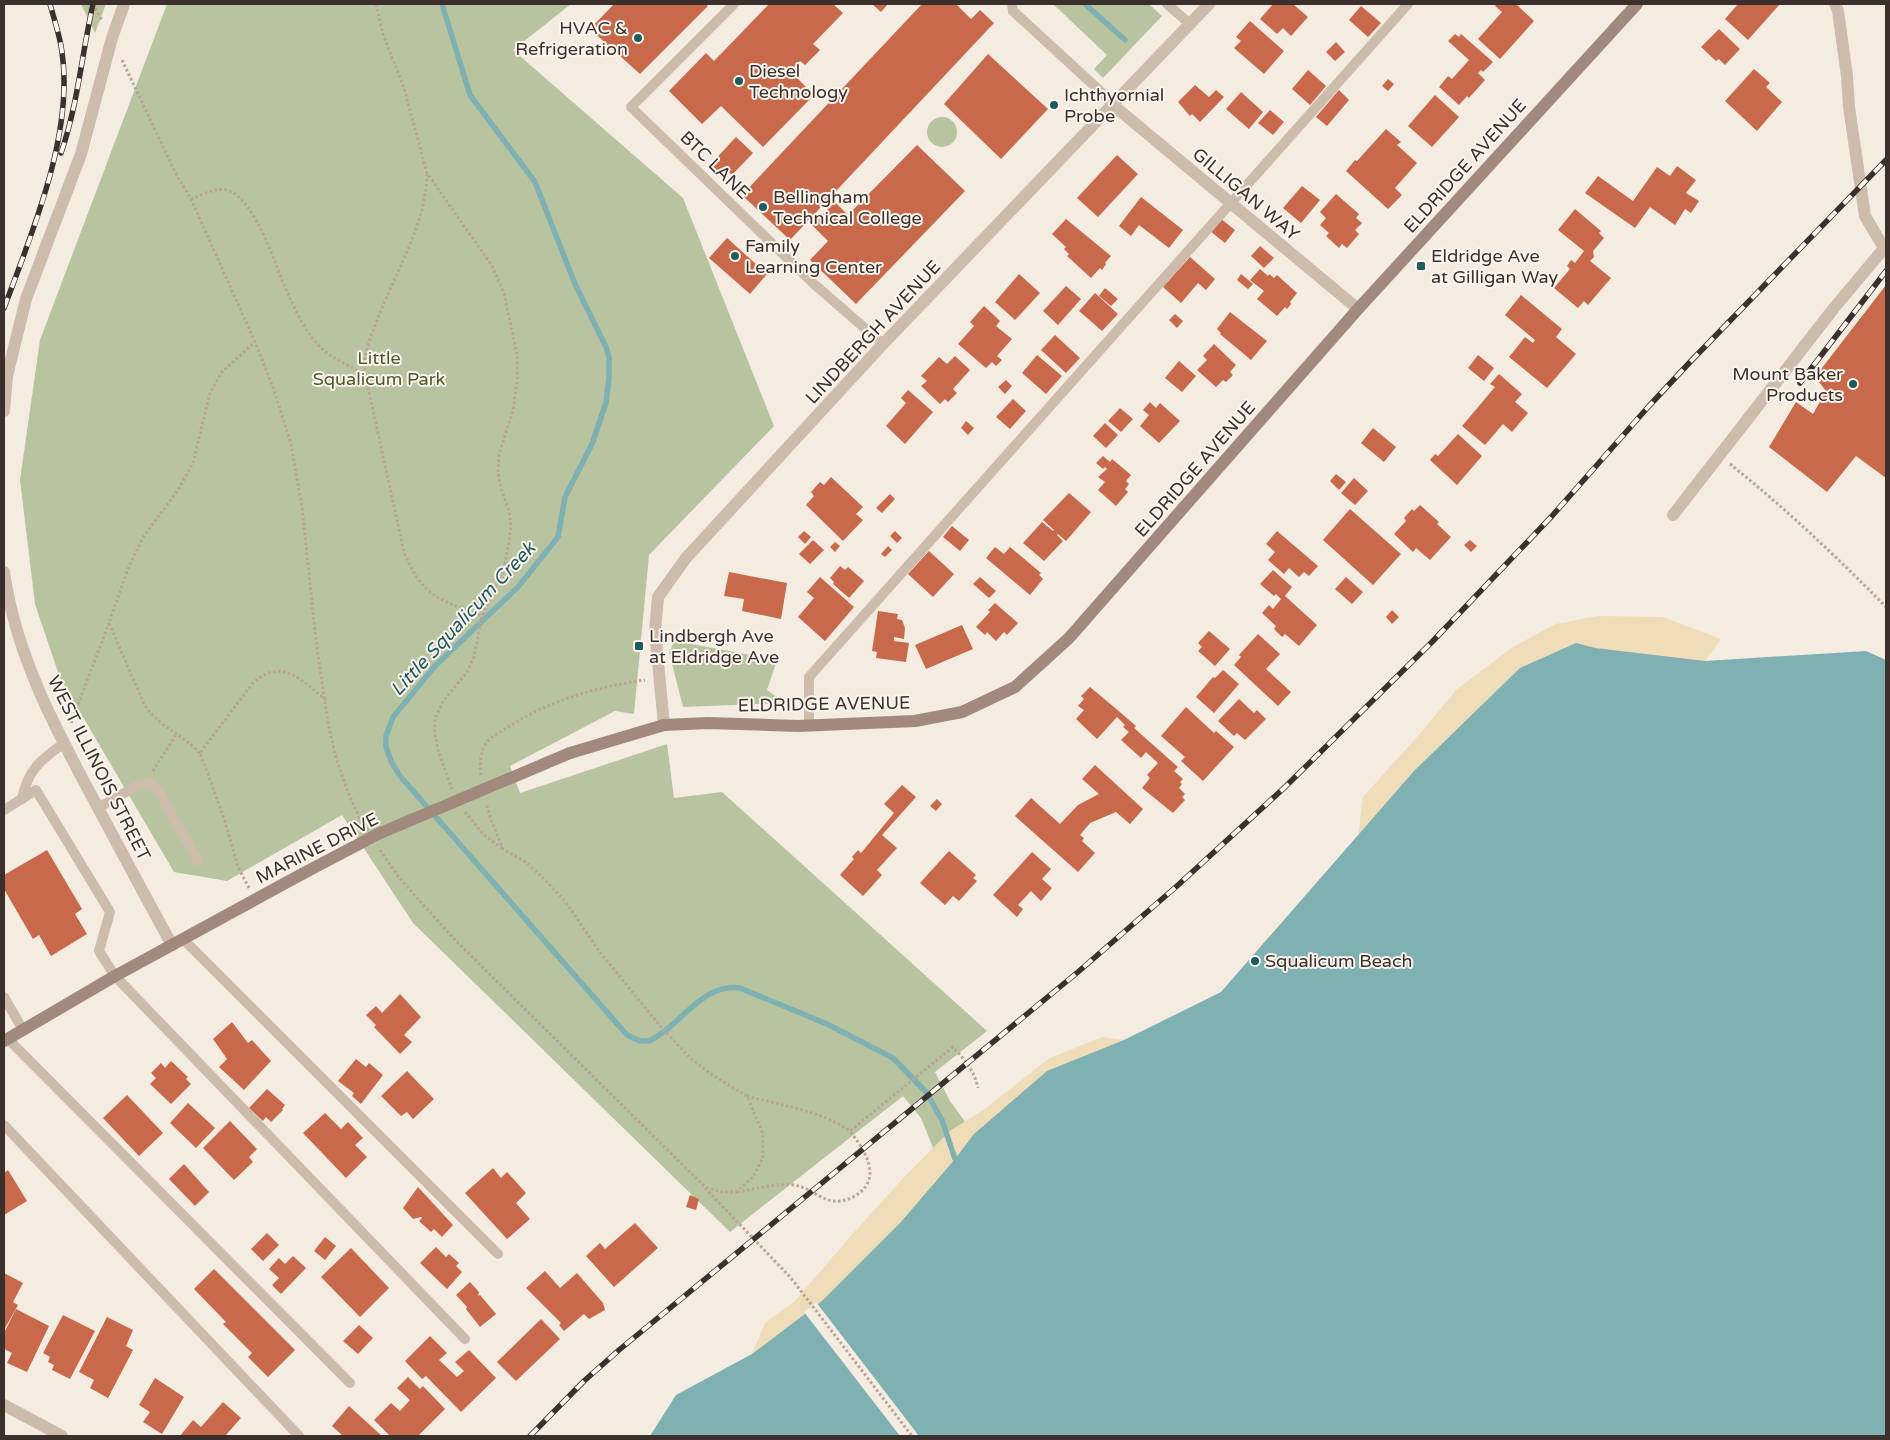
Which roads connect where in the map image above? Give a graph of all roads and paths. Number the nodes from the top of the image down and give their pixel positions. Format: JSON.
{"nodes":[{"id":1,"x":124,"y":4,"type":"edge"},
{"id":2,"x":376,"y":4,"type":"edge"},
{"id":3,"x":734,"y":4,"type":"edge"},
{"id":4,"x":1012,"y":4,"type":"edge"},
{"id":5,"x":1167,"y":4,"type":"edge"},
{"id":6,"x":1209,"y":4,"type":"edge"},
{"id":7,"x":1408,"y":4,"type":"edge"},
{"id":8,"x":1637,"y":4,"type":"edge"},
{"id":9,"x":1835,"y":4,"type":"edge"},
{"id":10,"x":1190,"y":24,"type":"junction"},
{"id":11,"x":112,"y":38,"type":"junction"},
{"id":12,"x":1113,"y":105,"type":"junction"},
{"id":13,"x":427,"y":173,"type":"junction"},
{"id":14,"x":191,"y":199,"type":"junction"},
{"id":15,"x":1229,"y":203,"type":"junction"},
{"id":16,"x":1885,"y":247,"type":"edge"},
{"id":17,"x":1358,"y":310,"type":"junction"},
{"id":18,"x":255,"y":342,"type":"junction"},
{"id":19,"x":883,"y":344,"type":"junction"},
{"id":20,"x":365,"y":374,"type":"junction"},
{"id":21,"x":4,"y":412,"type":"edge"},
{"id":22,"x":1720,"y":456,"type":"junction"},
{"id":23,"x":1673,"y":515,"type":"dead end"},
{"id":24,"x":4,"y":572,"type":"edge"},
{"id":25,"x":1886,"y":607,"type":"edge"},
{"id":26,"x":482,"y":616,"type":"junction"},
{"id":27,"x":109,"y":623,"type":"junction"},
{"id":28,"x":660,"y":678,"type":"junction"},
{"id":29,"x":326,"y":700,"type":"junction"},
{"id":30,"x":664,"y":725,"type":"junction"},
{"id":31,"x":809,"y":726,"type":"junction"},
{"id":32,"x":176,"y":733,"type":"junction"},
{"id":33,"x":63,"y":744,"type":"junction"},
{"id":34,"x":200,"y":753,"type":"junction"},
{"id":35,"x":481,"y":778,"type":"dead end"},
{"id":36,"x":146,"y":783,"type":"junction"},
{"id":37,"x":454,"y":792,"type":"dead end"},
{"id":38,"x":484,"y":794,"type":"dead end"},
{"id":39,"x":22,"y":799,"type":"junction"},
{"id":40,"x":461,"y":807,"type":"dead end"},
{"id":41,"x":98,"y":808,"type":"junction"},
{"id":42,"x":4,"y":810,"type":"edge"},
{"id":43,"x":367,"y":832,"type":"dead end"},
{"id":44,"x":378,"y":848,"type":"dead end"},
{"id":45,"x":503,"y":849,"type":"junction"},
{"id":46,"x":198,"y":862,"type":"dead end"},
{"id":47,"x":255,"y":900,"type":"junction"},
{"id":48,"x":178,"y":942,"type":"junction"},
{"id":49,"x":115,"y":976,"type":"junction"},
{"id":50,"x":4,"y":998,"type":"edge"},
{"id":51,"x":23,"y":1030,"type":"junction"},
{"id":52,"x":6,"y":1040,"type":"edge"},
{"id":53,"x":978,"y":1088,"type":"dead end"},
{"id":54,"x":747,"y":1096,"type":"junction"},
{"id":55,"x":4,"y":1125,"type":"edge"},
{"id":56,"x":850,"y":1131,"type":"junction"},
{"id":57,"x":705,"y":1187,"type":"junction"},
{"id":58,"x":736,"y":1192,"type":"junction"},
{"id":59,"x":498,"y":1254,"type":"dead end"},
{"id":60,"x":465,"y":1340,"type":"dead end"},
{"id":61,"x":350,"y":1383,"type":"dead end"},
{"id":62,"x":4,"y":1405,"type":"edge"},
{"id":63,"x":62,"y":1436,"type":"edge"},
{"id":64,"x":299,"y":1436,"type":"edge"},
{"id":65,"x":912,"y":1436,"type":"edge"}],
"edges":[{"from":1,"to":11,"type":"street"},
{"from":2,"to":13,"type":"path"},
{"from":3,"to":19,"type":"lane","name":"BTC LANE"},
{"from":4,"to":12,"type":"lane"},
{"from":5,"to":10,"type":"lane"},
{"from":6,"to":10,"type":"street","name":"LINDBERGH AVENUE"},
{"from":7,"to":15,"type":"lane"},
{"from":8,"to":17,"type":"main road","name":"ELDRIDGE AVENUE"},
{"from":9,"to":16,"type":"street"},
{"from":10,"to":12,"type":"street","name":"LINDBERGH AVENUE"},
{"from":11,"to":14,"type":"path"},
{"from":11,"to":21,"type":"street"},
{"from":12,"to":15,"type":"street","name":"GILLIGAN WAY"},
{"from":12,"to":19,"type":"street","name":"LINDBERGH AVENUE"},
{"from":13,"to":20,"type":"path"},
{"from":13,"to":26,"type":"path"},
{"from":14,"to":18,"type":"path"},
{"from":14,"to":20,"type":"path"},
{"from":15,"to":17,"type":"street","name":"GILLIGAN WAY"},
{"from":15,"to":31,"type":"lane"},
{"from":16,"to":22,"type":"street"},
{"from":17,"to":31,"type":"main road","name":"ELDRIDGE AVENUE"},
{"from":18,"to":27,"type":"path"},
{"from":18,"to":29,"type":"path"},
{"from":19,"to":28,"type":"street","name":"LINDBERGH AVENUE"},
{"from":20,"to":26,"type":"path"},
{"from":22,"to":23,"type":"street"},
{"from":22,"to":25,"type":"path"},
{"from":24,"to":33,"type":"street","name":"WEST ILLINOIS STREET"},
{"from":26,"to":37,"type":"path"},
{"from":27,"to":32,"type":"path"},
{"from":27,"to":33,"type":"path"},
{"from":28,"to":30,"type":"street","name":"LINDBERGH AVENUE"},
{"from":28,"to":35,"type":"path"},
{"from":29,"to":34,"type":"path"},
{"from":29,"to":43,"type":"path"},
{"from":30,"to":31,"type":"main road","name":"ELDRIDGE AVENUE"},
{"from":30,"to":47,"type":"main road","name":"MARINE DRIVE","bridge":true},
{"from":32,"to":34,"type":"path"},
{"from":32,"to":36,"type":"path"},
{"from":33,"to":39,"type":"lane"},
{"from":33,"to":41,"type":"street","name":"WEST ILLINOIS STREET"},
{"from":34,"to":47,"type":"path"},
{"from":36,"to":41,"type":"lane"},
{"from":36,"to":46,"type":"lane"},
{"from":38,"to":45,"type":"path"},
{"from":39,"to":42,"type":"lane"},
{"from":39,"to":49,"type":"lane"},
{"from":40,"to":45,"type":"path"},
{"from":41,"to":48,"type":"street","name":"WEST ILLINOIS STREET"},
{"from":44,"to":57,"type":"path"},
{"from":45,"to":54,"type":"path"},
{"from":47,"to":48,"type":"main road","name":"MARINE DRIVE"},
{"from":48,"to":49,"type":"main road","name":"MARINE DRIVE"},
{"from":48,"to":59,"type":"lane"},
{"from":49,"to":51,"type":"main road","name":"MARINE DRIVE"},
{"from":49,"to":60,"type":"lane"},
{"from":50,"to":51,"type":"lane"},
{"from":51,"to":52,"type":"main road","name":"MARINE DRIVE"},
{"from":52,"to":61,"type":"lane"},
{"from":53,"to":56,"type":"path"},
{"from":54,"to":56,"type":"path"},
{"from":54,"to":58,"type":"path"},
{"from":55,"to":64,"type":"lane"},
{"from":56,"to":58,"type":"path"},
{"from":57,"to":58,"type":"path"},
{"from":57,"to":65,"type":"path"},
{"from":62,"to":63,"type":"street"}]}
